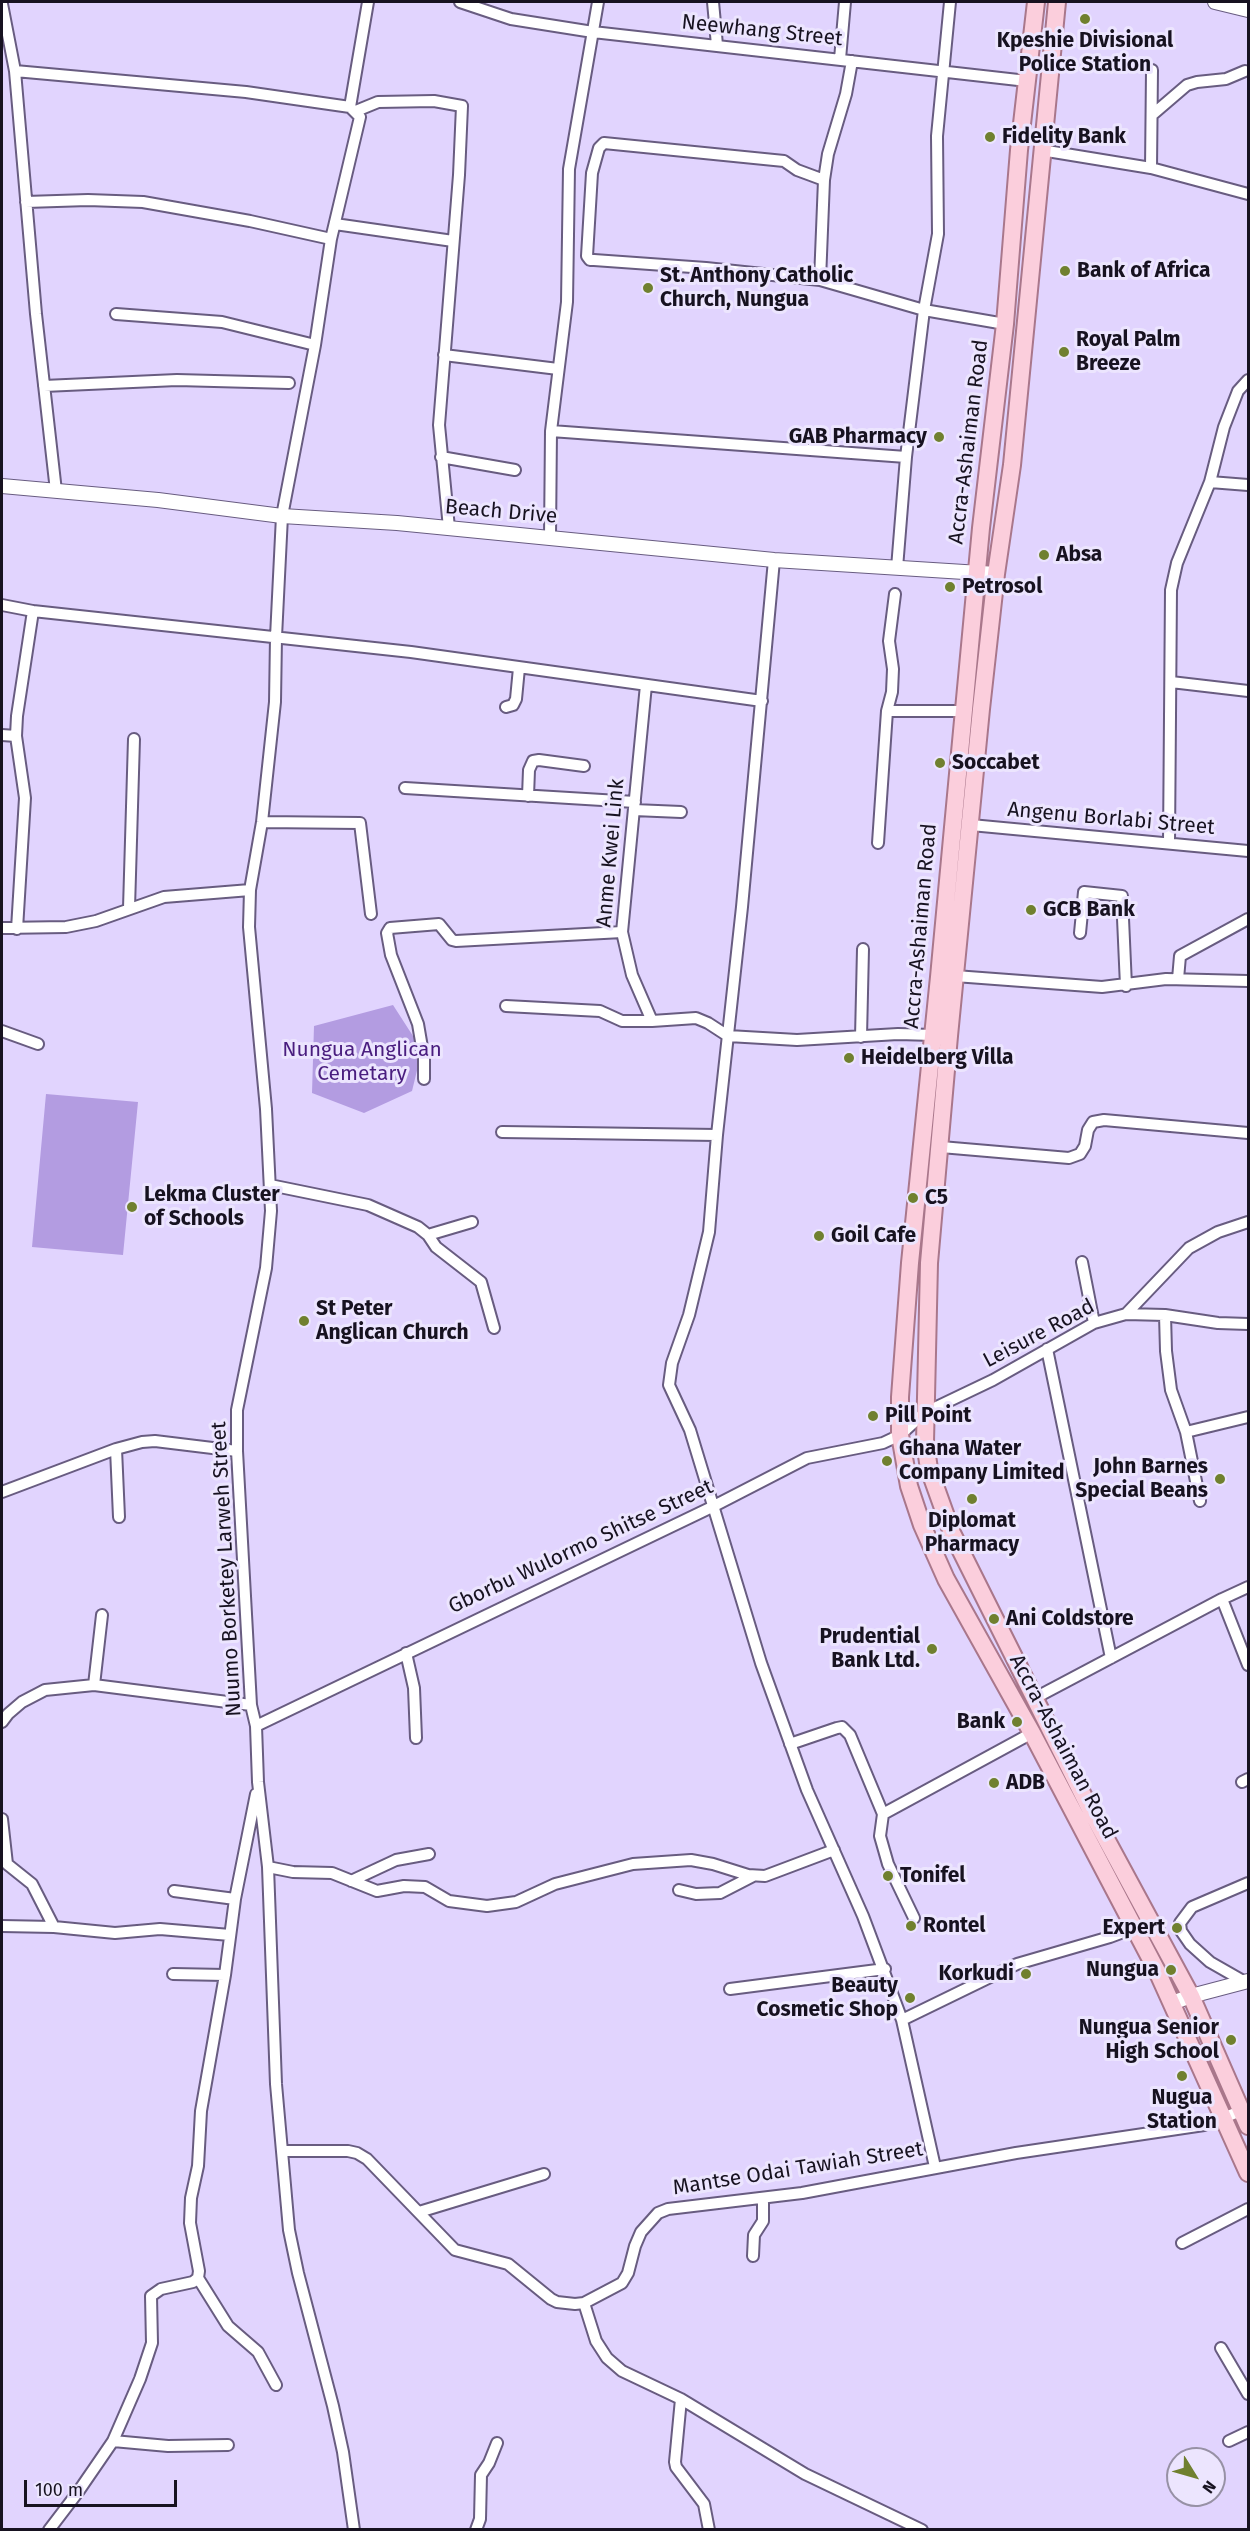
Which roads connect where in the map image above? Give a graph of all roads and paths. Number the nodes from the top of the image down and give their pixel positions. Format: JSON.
{"nodes":[{"id":1,"x":368,"y":2,"type":"edge"},
{"id":2,"x":460,"y":2,"type":"edge"},
{"id":3,"x":598,"y":2,"type":"edge"},
{"id":4,"x":713,"y":2,"type":"edge"},
{"id":5,"x":845,"y":2,"type":"edge"},
{"id":6,"x":950,"y":2,"type":"edge"},
{"id":7,"x":1036,"y":2,"type":"edge"},
{"id":8,"x":1057,"y":2,"type":"edge"},
{"id":9,"x":1215,"y":2,"type":"edge"},
{"id":10,"x":2,"y":4,"type":"edge"},
{"id":11,"x":1248,"y":10,"type":"edge"},
{"id":12,"x":593,"y":32,"type":"junction"},
{"id":13,"x":717,"y":45,"type":"junction"},
{"id":14,"x":840,"y":58,"type":"junction"},
{"id":15,"x":852,"y":61,"type":"junction"},
{"id":16,"x":1152,"y":70,"type":"dead end"},
{"id":17,"x":15,"y":71,"type":"junction"},
{"id":18,"x":1245,"y":71,"type":"dead end"},
{"id":19,"x":942,"y":73,"type":"junction"},
{"id":20,"x":1027,"y":81,"type":"junction"},
{"id":21,"x":353,"y":109,"type":"junction"},
{"id":22,"x":1152,"y":115,"type":"junction"},
{"id":23,"x":1041,"y":150,"type":"junction"},
{"id":24,"x":1151,"y":168,"type":"junction"},
{"id":25,"x":824,"y":180,"type":"junction"},
{"id":26,"x":1248,"y":194,"type":"edge"},
{"id":27,"x":26,"y":202,"type":"junction"},
{"id":28,"x":335,"y":224,"type":"junction"},
{"id":29,"x":332,"y":239,"type":"junction"},
{"id":30,"x":453,"y":242,"type":"junction"},
{"id":31,"x":820,"y":280,"type":"junction"},
{"id":32,"x":924,"y":310,"type":"junction"},
{"id":33,"x":116,"y":314,"type":"dead end"},
{"id":34,"x":1005,"y":324,"type":"junction"},
{"id":35,"x":315,"y":345,"type":"junction"},
{"id":36,"x":444,"y":355,"type":"junction"},
{"id":37,"x":558,"y":369,"type":"junction"},
{"id":38,"x":1248,"y":380,"type":"edge"},
{"id":39,"x":289,"y":383,"type":"dead end"},
{"id":40,"x":44,"y":386,"type":"junction"},
{"id":41,"x":551,"y":431,"type":"junction"},
{"id":42,"x":441,"y":457,"type":"junction"},
{"id":43,"x":906,"y":457,"type":"junction"},
{"id":44,"x":515,"y":470,"type":"dead end"},
{"id":45,"x":1210,"y":482,"type":"junction"},
{"id":46,"x":1248,"y":485,"type":"edge"},
{"id":47,"x":2,"y":486,"type":"edge"},
{"id":48,"x":56,"y":491,"type":"junction"},
{"id":49,"x":282,"y":516,"type":"junction"},
{"id":50,"x":449,"y":528,"type":"junction"},
{"id":51,"x":550,"y":537,"type":"junction"},
{"id":52,"x":774,"y":560,"type":"junction"},
{"id":53,"x":897,"y":568,"type":"junction"},
{"id":54,"x":977,"y":573,"type":"junction"},
{"id":55,"x":996,"y":574,"type":"junction"},
{"id":56,"x":895,"y":594,"type":"dead end"},
{"id":57,"x":2,"y":605,"type":"edge"},
{"id":58,"x":33,"y":611,"type":"junction"},
{"id":59,"x":276,"y":637,"type":"junction"},
{"id":60,"x":519,"y":668,"type":"junction"},
{"id":61,"x":1172,"y":682,"type":"junction"},
{"id":62,"x":646,"y":685,"type":"junction"},
{"id":63,"x":1248,"y":691,"type":"edge"},
{"id":64,"x":762,"y":701,"type":"junction"},
{"id":65,"x":506,"y":707,"type":"dead end"},
{"id":66,"x":887,"y":711,"type":"junction"},
{"id":67,"x":964,"y":711,"type":"junction"},
{"id":68,"x":2,"y":735,"type":"edge"},
{"id":69,"x":16,"y":736,"type":"junction"},
{"id":70,"x":134,"y":739,"type":"dead end"},
{"id":71,"x":584,"y":766,"type":"dead end"},
{"id":72,"x":405,"y":788,"type":"dead end"},
{"id":73,"x":528,"y":796,"type":"junction"},
{"id":74,"x":634,"y":806,"type":"junction"},
{"id":75,"x":681,"y":812,"type":"dead end"},
{"id":76,"x":262,"y":822,"type":"junction"},
{"id":77,"x":971,"y":825,"type":"junction"},
{"id":78,"x":878,"y":843,"type":"dead end"},
{"id":79,"x":1169,"y":843,"type":"junction"},
{"id":80,"x":1248,"y":851,"type":"edge"},
{"id":81,"x":250,"y":890,"type":"junction"},
{"id":82,"x":129,"y":908,"type":"junction"},
{"id":83,"x":371,"y":914,"type":"dead end"},
{"id":84,"x":1248,"y":919,"type":"edge"},
{"id":85,"x":2,"y":928,"type":"edge"},
{"id":86,"x":17,"y":929,"type":"junction"},
{"id":87,"x":622,"y":932,"type":"junction"},
{"id":88,"x":1080,"y":933,"type":"dead end"},
{"id":89,"x":863,"y":949,"type":"dead end"},
{"id":90,"x":955,"y":976,"type":"junction"},
{"id":91,"x":1178,"y":979,"type":"junction"},
{"id":92,"x":1248,"y":981,"type":"edge"},
{"id":93,"x":1126,"y":986,"type":"junction"},
{"id":94,"x":506,"y":1006,"type":"dead end"},
{"id":95,"x":652,"y":1021,"type":"junction"},
{"id":96,"x":2,"y":1031,"type":"edge"},
{"id":97,"x":728,"y":1035,"type":"junction"},
{"id":98,"x":933,"y":1035,"type":"junction"},
{"id":99,"x":861,"y":1037,"type":"junction"},
{"id":100,"x":38,"y":1044,"type":"dead end"},
{"id":101,"x":424,"y":1079,"type":"dead end"},
{"id":102,"x":502,"y":1132,"type":"dead end"},
{"id":103,"x":1248,"y":1133,"type":"edge"},
{"id":104,"x":717,"y":1135,"type":"junction"},
{"id":105,"x":941,"y":1147,"type":"junction"},
{"id":106,"x":270,"y":1185,"type":"junction"},
{"id":107,"x":472,"y":1222,"type":"dead end"},
{"id":108,"x":1248,"y":1222,"type":"edge"},
{"id":109,"x":428,"y":1235,"type":"junction"},
{"id":110,"x":1082,"y":1262,"type":"dead end"},
{"id":111,"x":1126,"y":1314,"type":"junction"},
{"id":112,"x":1166,"y":1315,"type":"junction"},
{"id":113,"x":1094,"y":1323,"type":"junction"},
{"id":114,"x":1248,"y":1324,"type":"edge"},
{"id":115,"x":495,"y":1328,"type":"dead end"},
{"id":116,"x":1047,"y":1349,"type":"junction"},
{"id":117,"x":924,"y":1413,"type":"junction"},
{"id":118,"x":1248,"y":1417,"type":"edge"},
{"id":119,"x":1186,"y":1432,"type":"junction"},
{"id":120,"x":900,"y":1435,"type":"junction"},
{"id":121,"x":116,"y":1449,"type":"junction"},
{"id":122,"x":237,"y":1451,"type":"junction"},
{"id":123,"x":2,"y":1492,"type":"edge"},
{"id":124,"x":1200,"y":1501,"type":"dead end"},
{"id":125,"x":712,"y":1507,"type":"junction"},
{"id":126,"x":119,"y":1517,"type":"dead end"},
{"id":127,"x":1248,"y":1587,"type":"edge"},
{"id":128,"x":1222,"y":1599,"type":"junction"},
{"id":129,"x":102,"y":1615,"type":"dead end"},
{"id":130,"x":406,"y":1653,"type":"junction"},
{"id":131,"x":1111,"y":1658,"type":"junction"},
{"id":132,"x":1248,"y":1665,"type":"edge"},
{"id":133,"x":94,"y":1685,"type":"junction"},
{"id":134,"x":1035,"y":1698,"type":"junction"},
{"id":135,"x":251,"y":1705,"type":"junction"},
{"id":136,"x":2,"y":1722,"type":"edge"},
{"id":137,"x":256,"y":1726,"type":"junction"},
{"id":138,"x":1032,"y":1733,"type":"junction"},
{"id":139,"x":416,"y":1738,"type":"dead end"},
{"id":140,"x":790,"y":1744,"type":"junction"},
{"id":141,"x":258,"y":1782,"type":"junction"},
{"id":142,"x":883,"y":1814,"type":"junction"},
{"id":143,"x":2,"y":1819,"type":"edge"},
{"id":144,"x":834,"y":1850,"type":"junction"},
{"id":145,"x":429,"y":1854,"type":"dead end"},
{"id":146,"x":268,"y":1867,"type":"junction"},
{"id":147,"x":753,"y":1876,"type":"junction"},
{"id":148,"x":351,"y":1881,"type":"junction"},
{"id":149,"x":1248,"y":1883,"type":"edge"},
{"id":150,"x":679,"y":1890,"type":"dead end"},
{"id":151,"x":174,"y":1891,"type":"dead end"},
{"id":152,"x":235,"y":1899,"type":"junction"},
{"id":153,"x":914,"y":1918,"type":"dead end"},
{"id":154,"x":2,"y":1926,"type":"edge"},
{"id":155,"x":54,"y":1927,"type":"junction"},
{"id":156,"x":1134,"y":1928,"type":"junction"},
{"id":157,"x":230,"y":1935,"type":"junction"},
{"id":158,"x":885,"y":1969,"type":"junction"},
{"id":159,"x":173,"y":1974,"type":"dead end"},
{"id":160,"x":225,"y":1975,"type":"junction"},
{"id":161,"x":1246,"y":1982,"type":"edge"},
{"id":162,"x":730,"y":1989,"type":"dead end"},
{"id":163,"x":1191,"y":1996,"type":"junction"},
{"id":164,"x":1172,"y":2003,"type":"junction"},
{"id":165,"x":902,"y":2020,"type":"junction"},
{"id":166,"x":1245,"y":2118,"type":"edge"},
{"id":167,"x":1223,"y":2119,"type":"junction"},
{"id":168,"x":282,"y":2151,"type":"junction"},
{"id":169,"x":935,"y":2167,"type":"junction"},
{"id":170,"x":1248,"y":2173,"type":"edge"},
{"id":171,"x":544,"y":2174,"type":"dead end"},
{"id":172,"x":763,"y":2198,"type":"junction"},
{"id":173,"x":1248,"y":2210,"type":"edge"},
{"id":174,"x":419,"y":2212,"type":"junction"},
{"id":175,"x":1182,"y":2243,"type":"dead end"},
{"id":176,"x":753,"y":2256,"type":"dead end"},
{"id":177,"x":198,"y":2278,"type":"junction"},
{"id":178,"x":584,"y":2303,"type":"junction"},
{"id":179,"x":1221,"y":2348,"type":"dead end"},
{"id":180,"x":276,"y":2385,"type":"dead end"},
{"id":181,"x":1248,"y":2394,"type":"edge"},
{"id":182,"x":681,"y":2399,"type":"junction"},
{"id":183,"x":1248,"y":2432,"type":"edge"},
{"id":184,"x":112,"y":2441,"type":"junction"},
{"id":185,"x":1229,"y":2441,"type":"dead end"},
{"id":186,"x":497,"y":2443,"type":"dead end"},
{"id":187,"x":228,"y":2445,"type":"dead end"},
{"id":188,"x":49,"y":2529,"type":"edge"},
{"id":189,"x":354,"y":2529,"type":"edge"},
{"id":190,"x":476,"y":2529,"type":"edge"},
{"id":191,"x":709,"y":2529,"type":"edge"},
{"id":192,"x":922,"y":2529,"type":"edge"}],
"edges":[{"from":1,"to":21,"type":"street","name":"Nuumo Borketey Larweh Street"},
{"from":2,"to":12,"type":"street","name":"Neewhang Street"},
{"from":3,"to":12,"type":"street"},
{"from":4,"to":13,"type":"street"},
{"from":5,"to":14,"type":"street"},
{"from":6,"to":19,"type":"street"},
{"from":7,"to":20,"type":"main road","name":"Accra-Ashaiman Road"},
{"from":8,"to":23,"type":"main road","name":"Accra-Ashaiman Road"},
{"from":9,"to":11,"type":"street"},
{"from":10,"to":17,"type":"street"},
{"from":12,"to":13,"type":"street","name":"Neewhang Street"},
{"from":12,"to":37,"type":"street"},
{"from":13,"to":14,"type":"street","name":"Neewhang Street"},
{"from":14,"to":15,"type":"street","name":"Neewhang Street"},
{"from":15,"to":19,"type":"street","name":"Neewhang Street"},
{"from":15,"to":25,"type":"street"},
{"from":16,"to":22,"type":"street"},
{"from":17,"to":21,"type":"street"},
{"from":17,"to":27,"type":"street"},
{"from":18,"to":22,"type":"street"},
{"from":19,"to":20,"type":"street","name":"Neewhang Street"},
{"from":19,"to":32,"type":"street"},
{"from":20,"to":34,"type":"main road","name":"Accra-Ashaiman Road"},
{"from":21,"to":28,"type":"street","name":"Nuumo Borketey Larweh Street"},
{"from":21,"to":30,"type":"street"},
{"from":22,"to":24,"type":"street"},
{"from":23,"to":24,"type":"street"},
{"from":23,"to":55,"type":"main road","name":"Accra-Ashaiman Road"},
{"from":24,"to":26,"type":"street"},
{"from":25,"to":31,"type":"street"},
{"from":25,"to":31,"type":"street"},
{"from":27,"to":29,"type":"street"},
{"from":27,"to":40,"type":"street"},
{"from":28,"to":29,"type":"street","name":"Nuumo Borketey Larweh Street"},
{"from":28,"to":30,"type":"street"},
{"from":29,"to":35,"type":"street","name":"Nuumo Borketey Larweh Street"},
{"from":30,"to":36,"type":"street"},
{"from":31,"to":32,"type":"street"},
{"from":32,"to":34,"type":"street"},
{"from":32,"to":43,"type":"street"},
{"from":33,"to":35,"type":"street"},
{"from":34,"to":54,"type":"main road","name":"Accra-Ashaiman Road"},
{"from":35,"to":49,"type":"street","name":"Nuumo Borketey Larweh Street"},
{"from":36,"to":37,"type":"street"},
{"from":36,"to":42,"type":"street"},
{"from":37,"to":41,"type":"street"},
{"from":38,"to":45,"type":"street"},
{"from":39,"to":40,"type":"street"},
{"from":40,"to":48,"type":"street"},
{"from":41,"to":43,"type":"street"},
{"from":41,"to":51,"type":"street"},
{"from":42,"to":44,"type":"street"},
{"from":42,"to":50,"type":"street"},
{"from":43,"to":53,"type":"street"},
{"from":45,"to":46,"type":"street"},
{"from":45,"to":61,"type":"street"},
{"from":47,"to":48,"type":"street","name":"Beach Drive"},
{"from":48,"to":49,"type":"street","name":"Beach Drive"},
{"from":49,"to":50,"type":"street","name":"Beach Drive"},
{"from":49,"to":59,"type":"street","name":"Nuumo Borketey Larweh Street"},
{"from":50,"to":51,"type":"street","name":"Beach Drive"},
{"from":51,"to":52,"type":"street","name":"Beach Drive"},
{"from":52,"to":53,"type":"street","name":"Beach Drive"},
{"from":52,"to":64,"type":"street"},
{"from":53,"to":54,"type":"street","name":"Beach Drive"},
{"from":54,"to":55,"type":"street","name":"Beach Drive"},
{"from":54,"to":67,"type":"main road","name":"Accra-Ashaiman Road"},
{"from":55,"to":77,"type":"main road","name":"Accra-Ashaiman Road"},
{"from":56,"to":66,"type":"street"},
{"from":57,"to":58,"type":"street"},
{"from":58,"to":59,"type":"street"},
{"from":58,"to":69,"type":"street"},
{"from":59,"to":60,"type":"street"},
{"from":59,"to":76,"type":"street","name":"Nuumo Borketey Larweh Street"},
{"from":60,"to":62,"type":"street"},
{"from":60,"to":65,"type":"street"},
{"from":61,"to":63,"type":"street"},
{"from":61,"to":79,"type":"street"},
{"from":62,"to":64,"type":"street"},
{"from":62,"to":74,"type":"street","name":"Anme Kwei Link"},
{"from":64,"to":97,"type":"street"},
{"from":66,"to":67,"type":"street"},
{"from":66,"to":78,"type":"street"},
{"from":67,"to":98,"type":"main road","name":"Accra-Ashaiman Road"},
{"from":68,"to":69,"type":"street"},
{"from":69,"to":86,"type":"street"},
{"from":70,"to":82,"type":"street"},
{"from":71,"to":73,"type":"street"},
{"from":72,"to":73,"type":"street"},
{"from":73,"to":74,"type":"street"},
{"from":74,"to":75,"type":"street"},
{"from":74,"to":87,"type":"street","name":"Anme Kwei Link"},
{"from":76,"to":81,"type":"street","name":"Nuumo Borketey Larweh Street"},
{"from":76,"to":83,"type":"street"},
{"from":77,"to":79,"type":"street","name":"Angenu Borlabi Street"},
{"from":77,"to":90,"type":"main road","name":"Accra-Ashaiman Road"},
{"from":79,"to":80,"type":"street","name":"Angenu Borlabi Street"},
{"from":81,"to":82,"type":"street"},
{"from":81,"to":106,"type":"street","name":"Nuumo Borketey Larweh Street"},
{"from":82,"to":86,"type":"street"},
{"from":84,"to":91,"type":"street"},
{"from":85,"to":86,"type":"street"},
{"from":87,"to":95,"type":"street","name":"Anme Kwei Link"},
{"from":87,"to":101,"type":"street"},
{"from":88,"to":93,"type":"street"},
{"from":89,"to":99,"type":"street"},
{"from":90,"to":93,"type":"street"},
{"from":90,"to":105,"type":"main road","name":"Accra-Ashaiman Road"},
{"from":91,"to":92,"type":"street"},
{"from":91,"to":93,"type":"street"},
{"from":94,"to":95,"type":"street"},
{"from":95,"to":97,"type":"street"},
{"from":96,"to":100,"type":"street"},
{"from":97,"to":99,"type":"street"},
{"from":97,"to":104,"type":"street"},
{"from":98,"to":99,"type":"street"},
{"from":98,"to":120,"type":"main road","name":"Accra-Ashaiman Road"},
{"from":102,"to":104,"type":"street"},
{"from":103,"to":105,"type":"street"},
{"from":104,"to":125,"type":"street"},
{"from":105,"to":117,"type":"main road","name":"Accra-Ashaiman Road"},
{"from":106,"to":109,"type":"street"},
{"from":106,"to":122,"type":"street","name":"Nuumo Borketey Larweh Street"},
{"from":107,"to":109,"type":"street"},
{"from":108,"to":111,"type":"street"},
{"from":109,"to":115,"type":"street"},
{"from":110,"to":113,"type":"street"},
{"from":111,"to":112,"type":"street","name":"Leisure Road"},
{"from":111,"to":113,"type":"street","name":"Leisure Road"},
{"from":112,"to":114,"type":"street","name":"Leisure Road"},
{"from":112,"to":119,"type":"street"},
{"from":113,"to":116,"type":"street","name":"Leisure Road"},
{"from":116,"to":117,"type":"street","name":"Leisure Road"},
{"from":116,"to":131,"type":"street"},
{"from":117,"to":120,"type":"street","name":"Gborbu Wulormo Shitse Street"},
{"from":117,"to":134,"type":"main road","name":"Accra-Ashaiman Road"},
{"from":118,"to":119,"type":"street"},
{"from":119,"to":124,"type":"street"},
{"from":120,"to":125,"type":"street","name":"Gborbu Wulormo Shitse Street"},
{"from":120,"to":138,"type":"main road","name":"Accra-Ashaiman Road"},
{"from":121,"to":122,"type":"street"},
{"from":121,"to":123,"type":"street"},
{"from":121,"to":126,"type":"street"},
{"from":122,"to":135,"type":"street","name":"Nuumo Borketey Larweh Street"},
{"from":125,"to":130,"type":"street","name":"Gborbu Wulormo Shitse Street"},
{"from":125,"to":140,"type":"street"},
{"from":127,"to":128,"type":"street"},
{"from":128,"to":131,"type":"street"},
{"from":128,"to":132,"type":"street"},
{"from":129,"to":133,"type":"street"},
{"from":130,"to":137,"type":"street","name":"Gborbu Wulormo Shitse Street"},
{"from":130,"to":139,"type":"street"},
{"from":131,"to":134,"type":"street"},
{"from":133,"to":135,"type":"street"},
{"from":133,"to":136,"type":"street"},
{"from":134,"to":163,"type":"main road","name":"Accra-Ashaiman Road"},
{"from":135,"to":137,"type":"street","name":"Nuumo Borketey Larweh Street"},
{"from":137,"to":141,"type":"street","name":"Nuumo Borketey Larweh Street"},
{"from":138,"to":142,"type":"street"},
{"from":138,"to":156,"type":"main road","name":"Accra-Ashaiman Road"},
{"from":140,"to":142,"type":"street"},
{"from":140,"to":144,"type":"street"},
{"from":141,"to":146,"type":"street"},
{"from":141,"to":152,"type":"street"},
{"from":142,"to":153,"type":"street"},
{"from":143,"to":155,"type":"street"},
{"from":144,"to":147,"type":"street"},
{"from":144,"to":158,"type":"street"},
{"from":145,"to":148,"type":"street"},
{"from":146,"to":148,"type":"street"},
{"from":146,"to":168,"type":"street"},
{"from":147,"to":148,"type":"street"},
{"from":147,"to":150,"type":"street"},
{"from":149,"to":161,"type":"street"},
{"from":151,"to":152,"type":"street"},
{"from":152,"to":157,"type":"street"},
{"from":154,"to":155,"type":"street"},
{"from":155,"to":157,"type":"street"},
{"from":156,"to":164,"type":"main road","name":"Accra-Ashaiman Road"},
{"from":156,"to":165,"type":"street"},
{"from":157,"to":160,"type":"street"},
{"from":158,"to":162,"type":"street"},
{"from":158,"to":165,"type":"street"},
{"from":159,"to":160,"type":"street"},
{"from":160,"to":177,"type":"street"},
{"from":161,"to":163,"type":"street"},
{"from":163,"to":164,"type":"street"},
{"from":163,"to":166,"type":"main road","name":"Accra-Ashaiman Road"},
{"from":164,"to":167,"type":"main road","name":"Accra-Ashaiman Road"},
{"from":165,"to":169,"type":"street"},
{"from":166,"to":167,"type":"street","name":"Mantse Odai Tawiah Street"},
{"from":167,"to":169,"type":"street","name":"Mantse Odai Tawiah Street"},
{"from":167,"to":170,"type":"main road","name":"Accra-Ashaiman Road"},
{"from":168,"to":174,"type":"street"},
{"from":168,"to":189,"type":"street"},
{"from":169,"to":172,"type":"street","name":"Mantse Odai Tawiah Street"},
{"from":171,"to":174,"type":"street"},
{"from":172,"to":176,"type":"street"},
{"from":172,"to":178,"type":"street","name":"Mantse Odai Tawiah Street"},
{"from":173,"to":175,"type":"street"},
{"from":174,"to":178,"type":"street"},
{"from":177,"to":180,"type":"street"},
{"from":177,"to":184,"type":"street"},
{"from":178,"to":182,"type":"street"},
{"from":179,"to":181,"type":"street"},
{"from":182,"to":191,"type":"street"},
{"from":182,"to":192,"type":"street"},
{"from":183,"to":185,"type":"street"},
{"from":184,"to":187,"type":"street"},
{"from":184,"to":188,"type":"street"},
{"from":186,"to":190,"type":"street"}]}
